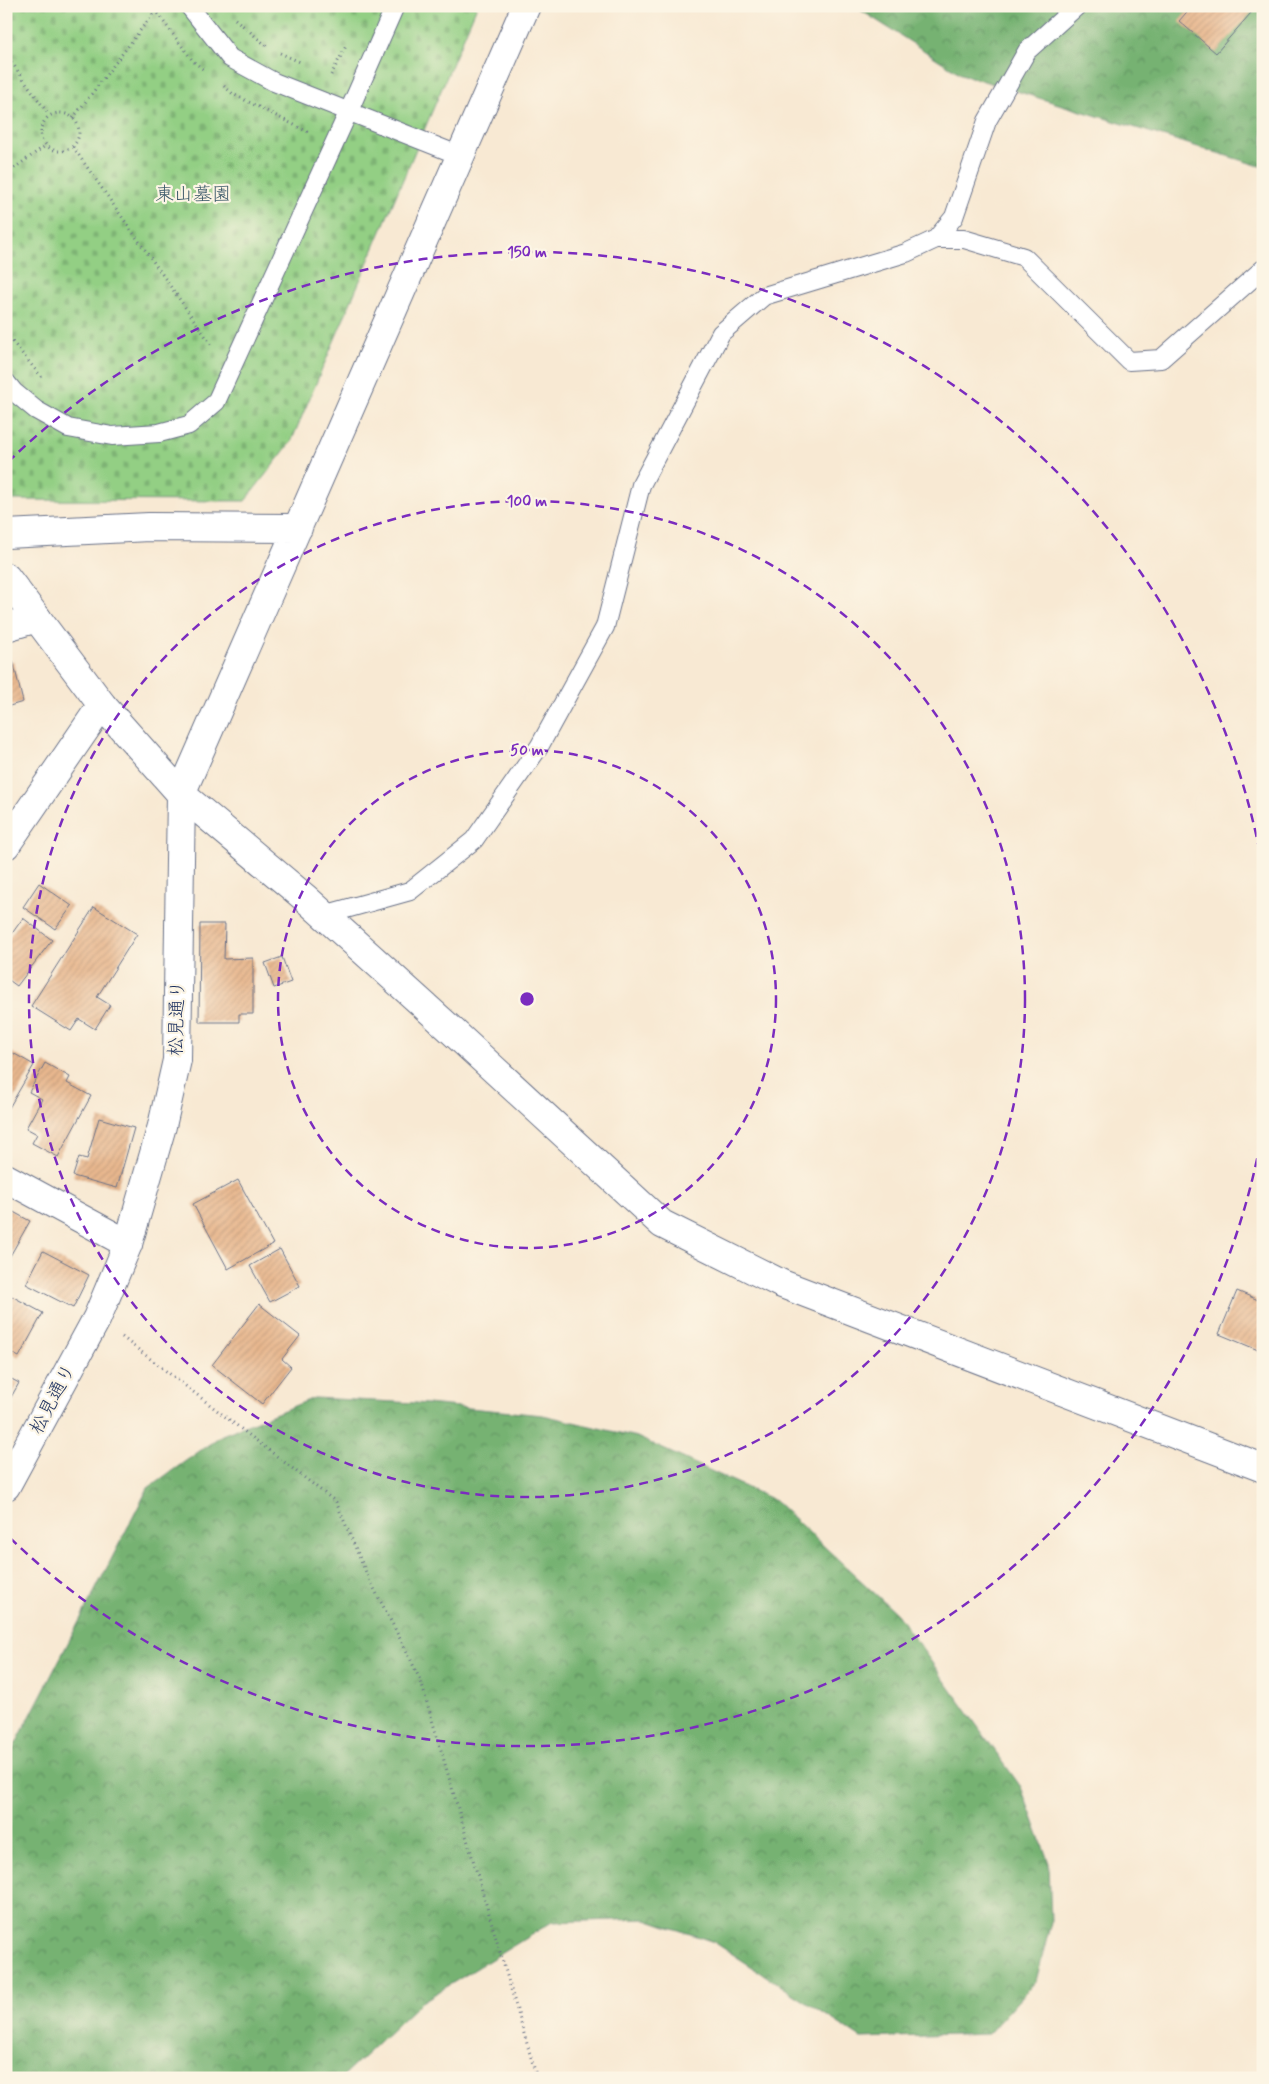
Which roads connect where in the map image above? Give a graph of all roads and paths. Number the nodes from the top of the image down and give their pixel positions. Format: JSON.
{"nodes":[{"id":1,"x":152,"y":6,"type":"edge"},
{"id":2,"x":159,"y":6,"type":"edge"},
{"id":3,"x":189,"y":6,"type":"edge"},
{"id":4,"x":395,"y":6,"type":"edge"},
{"id":5,"x":526,"y":6,"type":"edge"},
{"id":6,"x":1077,"y":6,"type":"edge"},
{"id":7,"x":156,"y":11,"type":"junction"},
{"id":8,"x":230,"y":13,"type":"dead end"},
{"id":9,"x":349,"y":41,"type":"dead end"},
{"id":10,"x":270,"y":49,"type":"dead end"},
{"id":11,"x":279,"y":52,"type":"dead end"},
{"id":12,"x":6,"y":54,"type":"edge"},
{"id":13,"x":306,"y":64,"type":"dead end"},
{"id":14,"x":206,"y":72,"type":"dead end"},
{"id":15,"x":323,"y":72,"type":"dead end"},
{"id":16,"x":220,"y":83,"type":"dead end"},
{"id":17,"x":348,"y":113,"type":"junction"},
{"id":18,"x":49,"y":115,"type":"junction"},
{"id":19,"x":74,"y":118,"type":"junction"},
{"id":20,"x":307,"y":143,"type":"dead end"},
{"id":21,"x":45,"y":146,"type":"junction"},
{"id":22,"x":73,"y":147,"type":"junction"},
{"id":23,"x":460,"y":156,"type":"junction"},
{"id":24,"x":6,"y":174,"type":"edge"},
{"id":25,"x":936,"y":239,"type":"junction"},
{"id":26,"x":1263,"y":269,"type":"edge"},
{"id":27,"x":6,"y":334,"type":"edge"},
{"id":28,"x":230,"y":371,"type":"junction"},
{"id":29,"x":6,"y":382,"type":"edge"},
{"id":30,"x":47,"y":384,"type":"dead end"},
{"id":31,"x":298,"y":528,"type":"junction"},
{"id":32,"x":6,"y":534,"type":"edge"},
{"id":33,"x":6,"y":576,"type":"edge"},
{"id":34,"x":37,"y":618,"type":"junction"},
{"id":35,"x":6,"y":627,"type":"edge"},
{"id":36,"x":102,"y":705,"type":"junction"},
{"id":37,"x":181,"y":794,"type":"junction"},
{"id":38,"x":6,"y":845,"type":"edge"},
{"id":39,"x":324,"y":915,"type":"junction"},
{"id":40,"x":6,"y":1178,"type":"edge"},
{"id":41,"x":128,"y":1244,"type":"junction"},
{"id":42,"x":97,"y":1318,"type":"junction"},
{"id":43,"x":1263,"y":1468,"type":"edge"},
{"id":44,"x":6,"y":1486,"type":"edge"},
{"id":45,"x":537,"y":2078,"type":"edge"}],
"edges":[{"from":1,"to":7,"type":"path"},
{"from":2,"to":7,"type":"path"},
{"from":3,"to":17,"type":"lane"},
{"from":4,"to":17,"type":"lane"},
{"from":5,"to":23,"type":"street"},
{"from":6,"to":25,"type":"lane"},
{"from":7,"to":14,"type":"path"},
{"from":7,"to":19,"type":"path"},
{"from":8,"to":10,"type":"path"},
{"from":9,"to":15,"type":"path"},
{"from":11,"to":13,"type":"path"},
{"from":12,"to":18,"type":"path"},
{"from":16,"to":20,"type":"path"},
{"from":17,"to":23,"type":"lane"},
{"from":17,"to":28,"type":"lane"},
{"from":18,"to":19,"type":"path"},
{"from":18,"to":21,"type":"path"},
{"from":19,"to":22,"type":"path"},
{"from":21,"to":22,"type":"path"},
{"from":21,"to":24,"type":"path"},
{"from":22,"to":28,"type":"path"},
{"from":23,"to":31,"type":"street"},
{"from":25,"to":26,"type":"lane"},
{"from":25,"to":39,"type":"lane"},
{"from":27,"to":30,"type":"path"},
{"from":28,"to":29,"type":"lane"},
{"from":31,"to":32,"type":"street"},
{"from":31,"to":37,"type":"street"},
{"from":33,"to":34,"type":"street"},
{"from":34,"to":35,"type":"street"},
{"from":34,"to":36,"type":"street"},
{"from":36,"to":37,"type":"street"},
{"from":36,"to":38,"type":"street"},
{"from":37,"to":39,"type":"street"},
{"from":37,"to":41,"type":"street","name":"松見通り"},
{"from":39,"to":43,"type":"street"},
{"from":40,"to":41,"type":"street"},
{"from":41,"to":42,"type":"street","name":"松見通り"},
{"from":42,"to":44,"type":"street","name":"松見通り"},
{"from":42,"to":45,"type":"path"}]}
